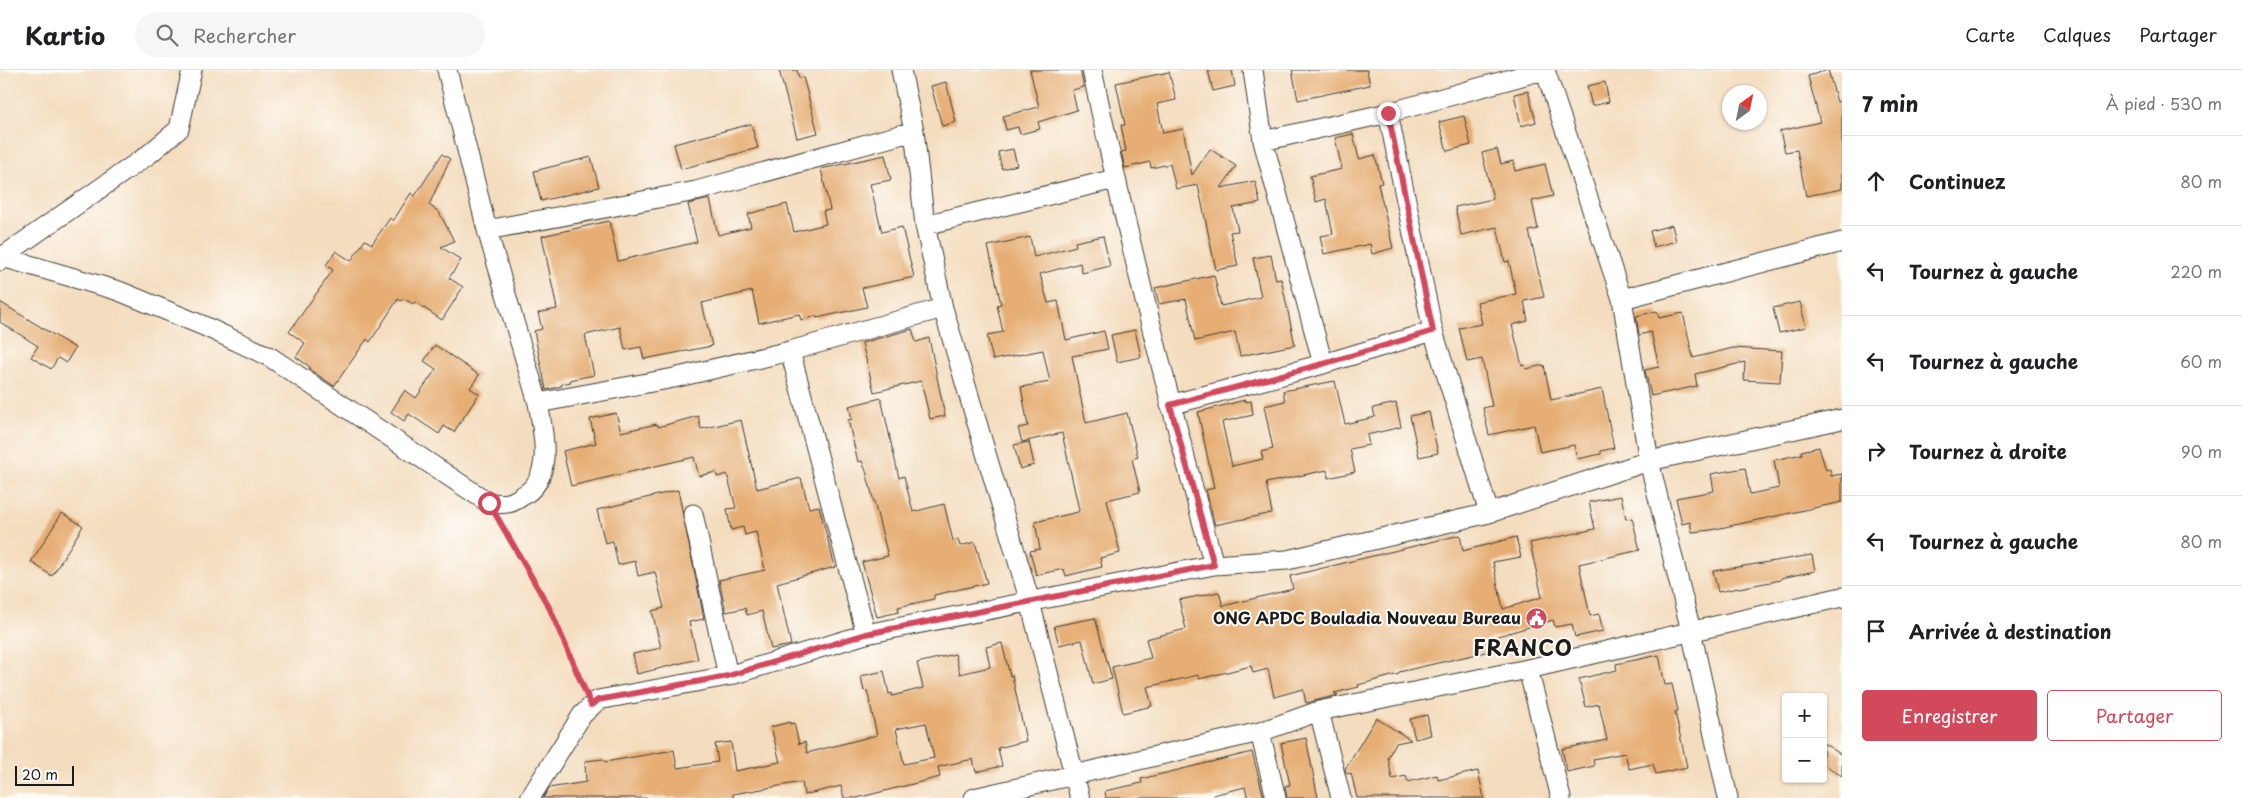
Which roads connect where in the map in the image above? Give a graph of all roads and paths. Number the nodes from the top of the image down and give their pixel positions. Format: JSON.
{"nodes":[{"id":1,"x":192,"y":70,"type":"edge"},
{"id":2,"x":447,"y":70,"type":"edge"},
{"id":3,"x":901,"y":70,"type":"edge"},
{"id":4,"x":1092,"y":70,"type":"edge"},
{"id":5,"x":1253,"y":70,"type":"edge"},
{"id":6,"x":1544,"y":70,"type":"edge"},
{"id":7,"x":1388,"y":113,"type":"junction"},
{"id":8,"x":914,"y":131,"type":"junction"},
{"id":9,"x":1263,"y":141,"type":"junction"},
{"id":10,"x":1115,"y":179,"type":"junction"},
{"id":11,"x":926,"y":225,"type":"junction"},
{"id":12,"x":487,"y":230,"type":"junction"},
{"id":13,"x":1842,"y":242,"type":"edge"},
{"id":14,"x":1,"y":259,"type":"edge"},
{"id":15,"x":1622,"y":299,"type":"junction"},
{"id":16,"x":943,"y":308,"type":"junction"},
{"id":17,"x":1433,"y":331,"type":"junction"},
{"id":18,"x":790,"y":351,"type":"junction"},
{"id":19,"x":1323,"y":364,"type":"junction"},
{"id":20,"x":538,"y":403,"type":"junction"},
{"id":21,"x":1170,"y":405,"type":"junction"},
{"id":22,"x":1842,"y":420,"type":"edge"},
{"id":23,"x":1649,"y":461,"type":"junction"},
{"id":24,"x":489,"y":503,"type":"junction"},
{"id":25,"x":1489,"y":513,"type":"junction"},
{"id":26,"x":693,"y":514,"type":"dead end"},
{"id":27,"x":1214,"y":565,"type":"junction"},
{"id":28,"x":1842,"y":598,"type":"edge"},
{"id":29,"x":1030,"y":602,"type":"junction"},
{"id":30,"x":1691,"y":631,"type":"junction"},
{"id":31,"x":866,"y":634,"type":"junction"},
{"id":32,"x":1528,"y":669,"type":"junction"},
{"id":33,"x":728,"y":676,"type":"junction"},
{"id":34,"x":591,"y":705,"type":"junction"},
{"id":35,"x":1319,"y":711,"type":"junction"},
{"id":36,"x":1260,"y":732,"type":"junction"},
{"id":37,"x":1074,"y":774,"type":"junction"},
{"id":38,"x":530,"y":798,"type":"edge"},
{"id":39,"x":974,"y":798,"type":"edge"},
{"id":40,"x":1080,"y":798,"type":"edge"},
{"id":41,"x":1276,"y":798,"type":"edge"},
{"id":42,"x":1341,"y":798,"type":"edge"},
{"id":43,"x":1561,"y":798,"type":"edge"},
{"id":44,"x":1728,"y":798,"type":"edge"}],
"edges":[{"from":1,"to":14,"type":"street"},
{"from":2,"to":12,"type":"street"},
{"from":3,"to":8,"type":"street"},
{"from":4,"to":10,"type":"street"},
{"from":5,"to":9,"type":"street"},
{"from":6,"to":7,"type":"street"},
{"from":6,"to":15,"type":"street"},
{"from":7,"to":9,"type":"street"},
{"from":7,"to":17,"type":"street"},
{"from":8,"to":11,"type":"street"},
{"from":8,"to":12,"type":"street"},
{"from":9,"to":19,"type":"street"},
{"from":10,"to":11,"type":"street"},
{"from":10,"to":21,"type":"street"},
{"from":11,"to":16,"type":"street"},
{"from":12,"to":20,"type":"street"},
{"from":13,"to":15,"type":"street"},
{"from":14,"to":24,"type":"street"},
{"from":15,"to":23,"type":"street"},
{"from":16,"to":18,"type":"street"},
{"from":16,"to":29,"type":"street"},
{"from":17,"to":19,"type":"street"},
{"from":17,"to":25,"type":"street"},
{"from":18,"to":20,"type":"street"},
{"from":18,"to":31,"type":"street"},
{"from":19,"to":21,"type":"street"},
{"from":20,"to":24,"type":"street"},
{"from":21,"to":27,"type":"street"},
{"from":22,"to":23,"type":"street"},
{"from":23,"to":25,"type":"street"},
{"from":23,"to":30,"type":"street"},
{"from":24,"to":34,"type":"path"},
{"from":25,"to":27,"type":"street"},
{"from":26,"to":33,"type":"street"},
{"from":27,"to":29,"type":"street"},
{"from":28,"to":30,"type":"street"},
{"from":29,"to":31,"type":"street"},
{"from":29,"to":37,"type":"street"},
{"from":30,"to":32,"type":"street"},
{"from":30,"to":44,"type":"street"},
{"from":31,"to":33,"type":"street"},
{"from":32,"to":35,"type":"street"},
{"from":32,"to":43,"type":"street"},
{"from":33,"to":34,"type":"street"},
{"from":34,"to":38,"type":"street"},
{"from":35,"to":36,"type":"street"},
{"from":35,"to":42,"type":"street"},
{"from":36,"to":37,"type":"street"},
{"from":36,"to":41,"type":"street"},
{"from":37,"to":39,"type":"street"},
{"from":37,"to":40,"type":"street"}]}
